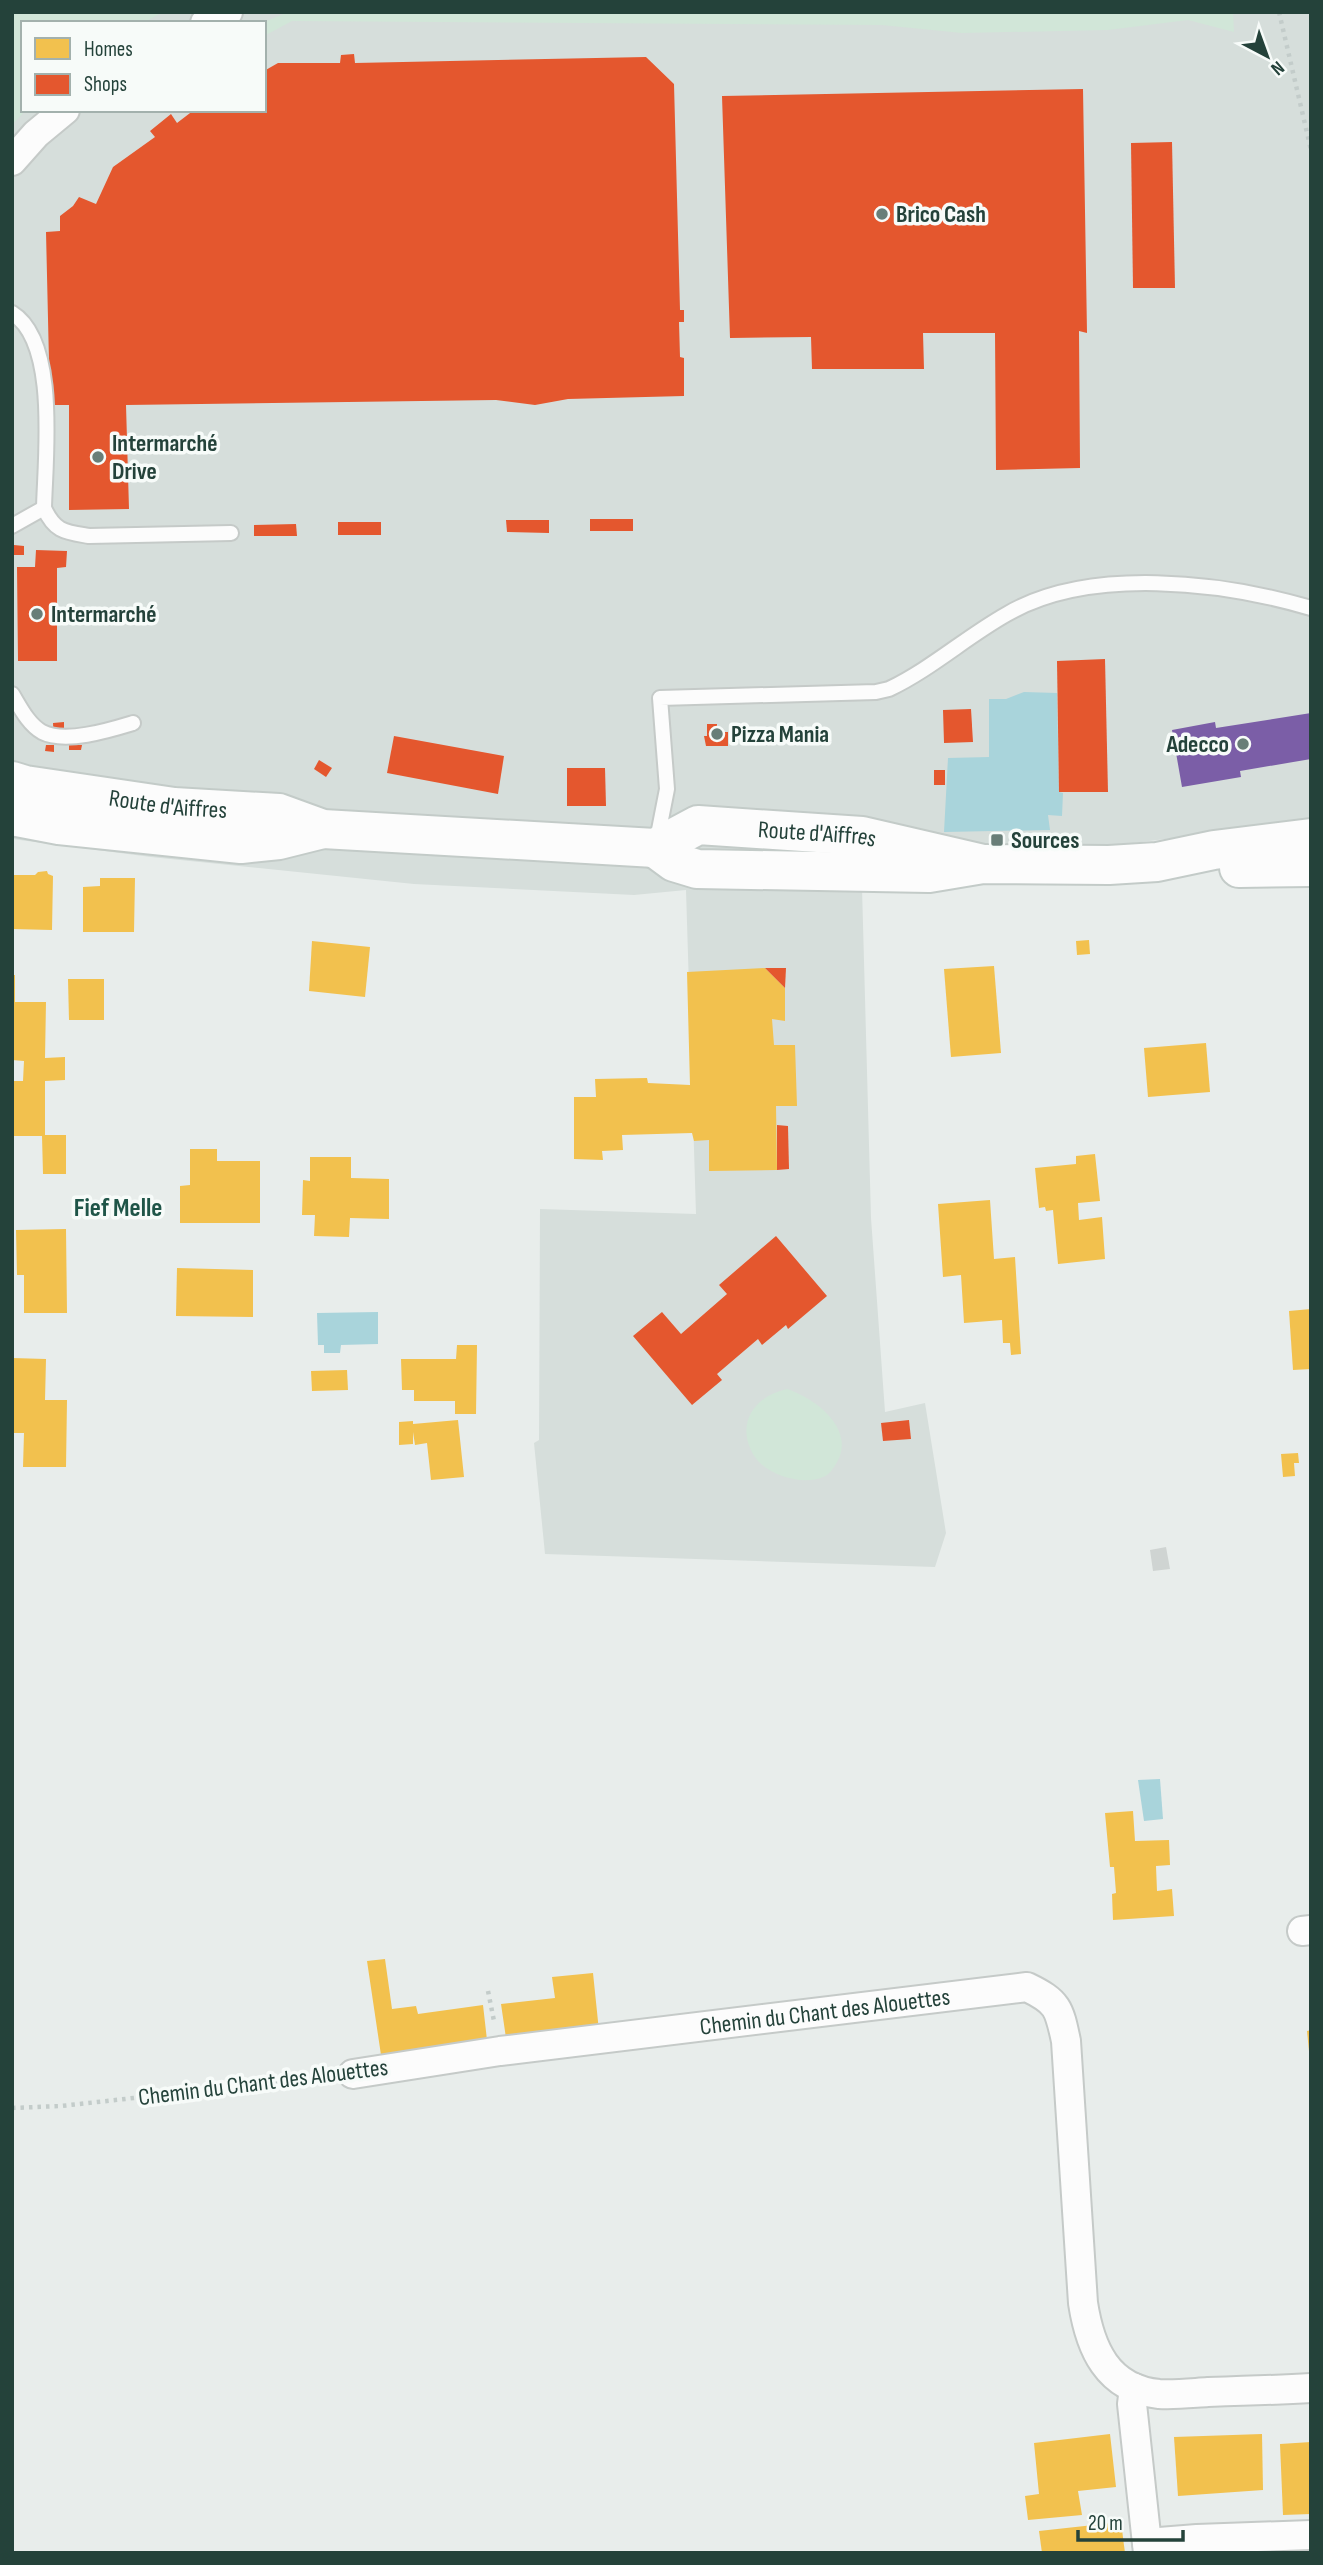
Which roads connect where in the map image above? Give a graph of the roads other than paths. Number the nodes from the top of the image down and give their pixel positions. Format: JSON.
{"nodes":[{"id":1,"x":228,"y":12,"type":"edge"},
{"id":2,"x":209,"y":21,"type":"edge"},
{"id":3,"x":63,"y":112,"type":"edge"},
{"id":4,"x":12,"y":161,"type":"edge"},
{"id":5,"x":12,"y":313,"type":"edge"},
{"id":6,"x":44,"y":508,"type":"junction"},
{"id":7,"x":12,"y":526,"type":"edge"},
{"id":8,"x":231,"y":533,"type":"dead end"},
{"id":9,"x":1311,"y":608,"type":"edge"},
{"id":10,"x":12,"y":694,"type":"edge"},
{"id":11,"x":133,"y":723,"type":"dead end"},
{"id":12,"x":12,"y":781,"type":"edge"},
{"id":13,"x":12,"y":816,"type":"edge"},
{"id":14,"x":323,"y":829,"type":"junction"},
{"id":15,"x":1311,"y":838,"type":"edge"},
{"id":16,"x":655,"y":848,"type":"junction"},
{"id":17,"x":1157,"y":862,"type":"junction"},
{"id":18,"x":1311,"y":867,"type":"edge"},
{"id":19,"x":353,"y":2074,"type":"road end"},
{"id":20,"x":1134,"y":2388,"type":"junction"},
{"id":21,"x":1311,"y":2388,"type":"edge"},
{"id":22,"x":1311,"y":2535,"type":"edge"},
{"id":23,"x":1147,"y":2548,"type":"edge"}],
"edges":[{"from":1,"to":2,"type":"street"},
{"from":3,"to":4,"type":"street"},
{"from":5,"to":6,"type":"lane"},
{"from":6,"to":7,"type":"lane"},
{"from":6,"to":8,"type":"lane"},
{"from":9,"to":16,"type":"lane"},
{"from":10,"to":11,"type":"lane"},
{"from":12,"to":14,"type":"main road","name":"Route d'Aiffres"},
{"from":13,"to":14,"type":"main road","name":"Route d'Aiffres"},
{"from":14,"to":16,"type":"main road","name":"Route d'Aiffres"},
{"from":15,"to":17,"type":"main road","name":"Route d'Aiffres"},
{"from":16,"to":17,"type":"main road","name":"Route d'Aiffres"},
{"from":17,"to":18,"type":"main road","name":"Route d'Aiffres"},
{"from":19,"to":20,"type":"street","name":"Chemin du Chant des Alouettes"},
{"from":20,"to":21,"type":"street","name":"Chemin du Chant des Alouettes"},
{"from":20,"to":23,"type":"street"},
{"from":22,"to":23,"type":"street"}]}
